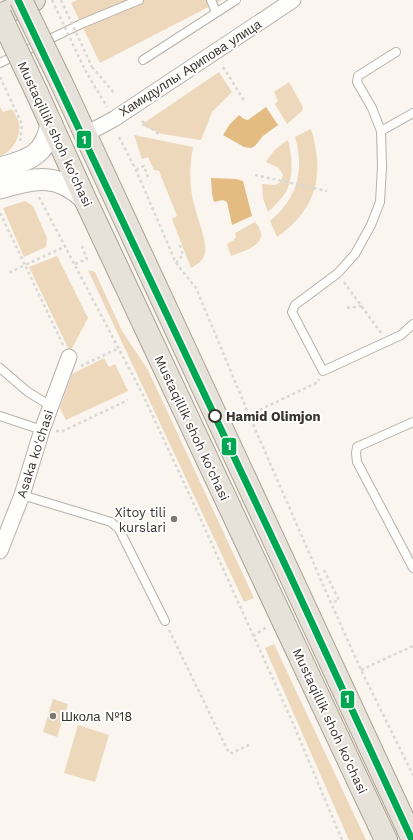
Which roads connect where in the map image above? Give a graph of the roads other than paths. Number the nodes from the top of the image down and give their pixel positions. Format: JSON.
{"nodes":[{"id":1,"x":21,"y":0,"type":"edge"},
{"id":2,"x":34,"y":0,"type":"edge"},
{"id":3,"x":139,"y":0,"type":"edge"},
{"id":4,"x":211,"y":0,"type":"edge"},
{"id":5,"x":236,"y":0,"type":"edge"},
{"id":6,"x":293,"y":0,"type":"edge"},
{"id":7,"x":216,"y":12,"type":"junction"},
{"id":8,"x":0,"y":15,"type":"edge"},
{"id":9,"x":396,"y":52,"type":"dead end"},
{"id":10,"x":143,"y":60,"type":"dead end"},
{"id":11,"x":0,"y":63,"type":"edge"},
{"id":12,"x":413,"y":113,"type":"edge"},
{"id":13,"x":51,"y":122,"type":"junction"},
{"id":14,"x":381,"y":131,"type":"junction"},
{"id":15,"x":86,"y":134,"type":"junction"},
{"id":16,"x":0,"y":168,"type":"edge"},
{"id":17,"x":0,"y":188,"type":"edge"},
{"id":18,"x":85,"y":199,"type":"junction"},
{"id":19,"x":413,"y":324,"type":"edge"},
{"id":20,"x":69,"y":357,"type":"road end"},
{"id":21,"x":0,"y":368,"type":"edge"},
{"id":22,"x":51,"y":406,"type":"junction"},
{"id":23,"x":0,"y":416,"type":"edge"},
{"id":24,"x":413,"y":422,"type":"edge"},
{"id":25,"x":42,"y":430,"type":"junction"},
{"id":26,"x":22,"y":495,"type":"junction"},
{"id":27,"x":0,"y":551,"type":"edge"},
{"id":28,"x":413,"y":568,"type":"edge"},
{"id":29,"x":165,"y":621,"type":"road end"},
{"id":30,"x":386,"y":840,"type":"edge"},
{"id":31,"x":413,"y":840,"type":"edge"}],
"edges":[{"from":1,"to":15,"type":"main road","name":"Mustaqillik shoh ko'chasi","bridge":true},
{"from":2,"to":8,"type":"main road"},
{"from":3,"to":11,"type":"lane"},
{"from":4,"to":7,"type":"lane"},
{"from":5,"to":7,"type":"lane"},
{"from":6,"to":15,"type":"street","name":"Хамидуллы Арипова улица"},
{"from":7,"to":10,"type":"lane"},
{"from":8,"to":13,"type":"main road","name":"Mustaqillik shoh ko'chasi","bridge":true},
{"from":9,"to":14,"type":"lane"},
{"from":12,"to":14,"type":"lane"},
{"from":13,"to":16,"type":"street"},
{"from":13,"to":18,"type":"main road","name":"Mustaqillik shoh ko'chasi"},
{"from":14,"to":19,"type":"lane"},
{"from":15,"to":31,"type":"main road","name":"Mustaqillik shoh ko'chasi"},
{"from":17,"to":18,"type":"street"},
{"from":18,"to":30,"type":"main road","name":"Mustaqillik shoh ko'chasi"},
{"from":20,"to":22,"type":"street","name":"Asaka ko'chasi"},
{"from":21,"to":22,"type":"lane"},
{"from":22,"to":25,"type":"street","name":"Asaka ko'chasi"},
{"from":23,"to":25,"type":"lane"},
{"from":24,"to":28,"type":"lane"},
{"from":25,"to":26,"type":"street","name":"Asaka ko'chasi"},
{"from":26,"to":27,"type":"street","name":"Asaka ko'chasi"},
{"from":26,"to":29,"type":"lane"}]}
